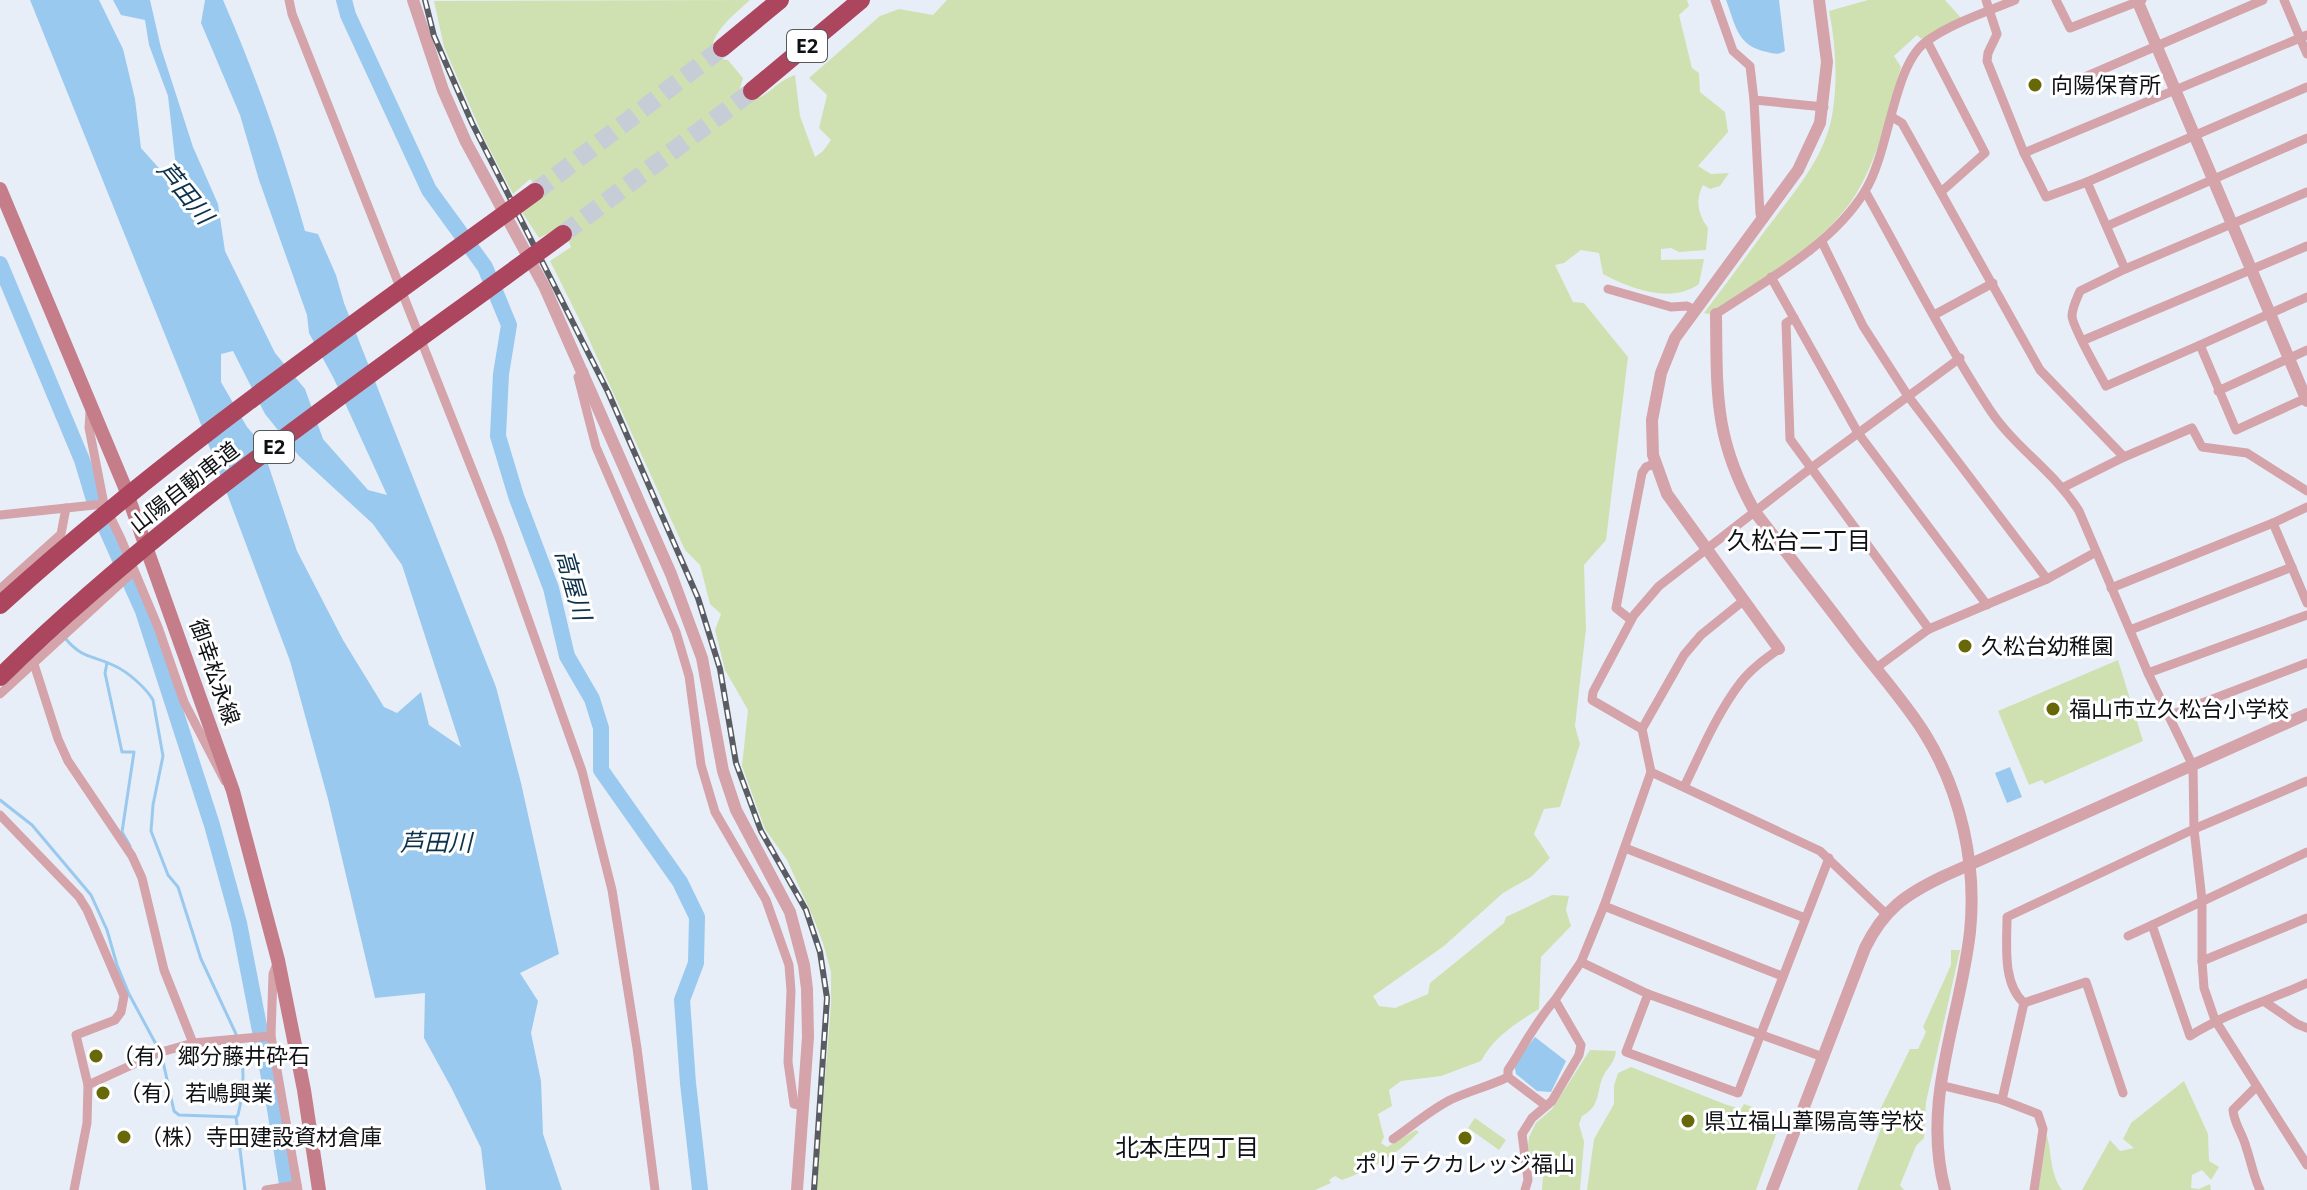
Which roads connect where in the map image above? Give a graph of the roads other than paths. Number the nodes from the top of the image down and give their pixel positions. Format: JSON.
{"nodes":[{"id":1,"x":289,"y":0,"type":"edge"},
{"id":2,"x":413,"y":0,"type":"edge"},
{"id":3,"x":780,"y":0,"type":"edge"},
{"id":4,"x":861,"y":0,"type":"edge"},
{"id":5,"x":1715,"y":0,"type":"edge"},
{"id":6,"x":1819,"y":0,"type":"edge"},
{"id":7,"x":1986,"y":0,"type":"edge"},
{"id":8,"x":2015,"y":0,"type":"edge"},
{"id":9,"x":2056,"y":0,"type":"edge"},
{"id":10,"x":2263,"y":0,"type":"edge"},
{"id":11,"x":2284,"y":0,"type":"edge"},
{"id":12,"x":2139,"y":1,"type":"edge"},
{"id":13,"x":1990,"y":10,"type":"junction"},
{"id":14,"x":2304,"y":36,"type":"edge"},
{"id":15,"x":1927,"y":41,"type":"junction"},
{"id":16,"x":2156,"y":46,"type":"junction"},
{"id":17,"x":722,"y":48,"type":"tunnel mouth"},
{"id":18,"x":2307,"y":54,"type":"edge"},
{"id":19,"x":2071,"y":83,"type":"dead end"},
{"id":20,"x":2307,"y":87,"type":"edge"},
{"id":21,"x":752,"y":91,"type":"tunnel mouth"},
{"id":22,"x":2175,"y":91,"type":"junction"},
{"id":23,"x":1754,"y":100,"type":"junction"},
{"id":24,"x":1824,"y":107,"type":"junction"},
{"id":25,"x":1892,"y":117,"type":"junction"},
{"id":26,"x":2194,"y":137,"type":"junction"},
{"id":27,"x":2307,"y":138,"type":"edge"},
{"id":28,"x":2024,"y":153,"type":"junction"},
{"id":29,"x":2213,"y":180,"type":"junction"},
{"id":30,"x":2087,"y":182,"type":"junction"},
{"id":31,"x":0,"y":189,"type":"edge"},
{"id":32,"x":1865,"y":191,"type":"junction"},
{"id":33,"x":535,"y":192,"type":"tunnel mouth"},
{"id":34,"x":1941,"y":192,"type":"junction"},
{"id":35,"x":2307,"y":192,"type":"edge"},
{"id":36,"x":1764,"y":219,"type":"junction"},
{"id":37,"x":2232,"y":225,"type":"junction"},
{"id":38,"x":2107,"y":226,"type":"junction"},
{"id":39,"x":563,"y":234,"type":"tunnel mouth"},
{"id":40,"x":1822,"y":242,"type":"junction"},
{"id":41,"x":2307,"y":246,"type":"edge"},
{"id":42,"x":2125,"y":269,"type":"junction"},
{"id":43,"x":2252,"y":269,"type":"junction"},
{"id":44,"x":1771,"y":277,"type":"junction"},
{"id":45,"x":1993,"y":283,"type":"junction"},
{"id":46,"x":1608,"y":289,"type":"dead end"},
{"id":47,"x":2307,"y":297,"type":"edge"},
{"id":48,"x":1695,"y":310,"type":"junction"},
{"id":49,"x":2269,"y":313,"type":"junction"},
{"id":50,"x":1716,"y":314,"type":"joint"},
{"id":51,"x":1934,"y":315,"type":"junction"},
{"id":52,"x":1794,"y":318,"type":"junction"},
{"id":53,"x":2084,"y":340,"type":"junction"},
{"id":54,"x":2200,"y":345,"type":"junction"},
{"id":55,"x":2307,"y":350,"type":"edge"},
{"id":56,"x":1960,"y":358,"type":"junction"},
{"id":57,"x":2289,"y":358,"type":"junction"},
{"id":58,"x":584,"y":372,"type":"junction"},
{"id":59,"x":2218,"y":391,"type":"junction"},
{"id":60,"x":1908,"y":396,"type":"junction"},
{"id":61,"x":2306,"y":399,"type":"edge"},
{"id":62,"x":91,"y":408,"type":"junction"},
{"id":63,"x":1858,"y":433,"type":"junction"},
{"id":64,"x":2124,"y":457,"type":"junction"},
{"id":65,"x":1656,"y":463,"type":"junction"},
{"id":66,"x":1811,"y":468,"type":"junction"},
{"id":67,"x":2064,"y":487,"type":"junction"},
{"id":68,"x":2307,"y":491,"type":"edge"},
{"id":69,"x":104,"y":504,"type":"junction"},
{"id":70,"x":2307,"y":507,"type":"edge"},
{"id":71,"x":66,"y":508,"type":"junction"},
{"id":72,"x":1755,"y":512,"type":"junction"},
{"id":73,"x":0,"y":515,"type":"edge"},
{"id":74,"x":2273,"y":523,"type":"junction"},
{"id":75,"x":1706,"y":549,"type":"junction"},
{"id":76,"x":2096,"y":552,"type":"junction"},
{"id":77,"x":2292,"y":567,"type":"junction"},
{"id":78,"x":129,"y":575,"type":"junction"},
{"id":79,"x":2047,"y":579,"type":"junction"},
{"id":80,"x":2111,"y":588,"type":"junction"},
{"id":81,"x":0,"y":589,"type":"edge"},
{"id":82,"x":1743,"y":601,"type":"junction"},
{"id":83,"x":2307,"y":603,"type":"edge"},
{"id":84,"x":0,"y":605,"type":"edge"},
{"id":85,"x":1987,"y":605,"type":"junction"},
{"id":86,"x":2307,"y":615,"type":"edge"},
{"id":87,"x":1631,"y":620,"type":"junction"},
{"id":88,"x":1929,"y":629,"type":"junction"},
{"id":89,"x":2130,"y":630,"type":"junction"},
{"id":90,"x":1779,"y":649,"type":"joint"},
{"id":91,"x":33,"y":661,"type":"junction"},
{"id":92,"x":2307,"y":663,"type":"edge"},
{"id":93,"x":1876,"y":668,"type":"junction"},
{"id":94,"x":2148,"y":673,"type":"junction"},
{"id":95,"x":0,"y":677,"type":"edge"},
{"id":96,"x":0,"y":694,"type":"edge"},
{"id":97,"x":2307,"y":714,"type":"edge"},
{"id":98,"x":2168,"y":716,"type":"junction"},
{"id":99,"x":1642,"y":729,"type":"junction"},
{"id":100,"x":2193,"y":766,"type":"junction"},
{"id":101,"x":1651,"y":772,"type":"junction"},
{"id":102,"x":2307,"y":781,"type":"edge"},
{"id":103,"x":1684,"y":787,"type":"junction"},
{"id":104,"x":233,"y":791,"type":"junction"},
{"id":105,"x":0,"y":815,"type":"edge"},
{"id":106,"x":2194,"y":829,"type":"junction"},
{"id":107,"x":1625,"y":848,"type":"junction"},
{"id":108,"x":2307,"y":852,"type":"edge"},
{"id":109,"x":1829,"y":858,"type":"junction"},
{"id":110,"x":1971,"y":866,"type":"junction"},
{"id":111,"x":2202,"y":900,"type":"junction"},
{"id":112,"x":1604,"y":906,"type":"junction"},
{"id":113,"x":1886,"y":914,"type":"junction"},
{"id":114,"x":1805,"y":918,"type":"junction"},
{"id":115,"x":2307,"y":918,"type":"edge"},
{"id":116,"x":2152,"y":925,"type":"junction"},
{"id":117,"x":2128,"y":936,"type":"dead end"},
{"id":118,"x":278,"y":960,"type":"junction"},
{"id":119,"x":2202,"y":961,"type":"junction"},
{"id":120,"x":1581,"y":962,"type":"junction"},
{"id":121,"x":1782,"y":976,"type":"junction"},
{"id":122,"x":2307,"y":983,"type":"edge"},
{"id":123,"x":1648,"y":994,"type":"junction"},
{"id":124,"x":1555,"y":1000,"type":"junction"},
{"id":125,"x":2265,"y":1002,"type":"junction"},
{"id":126,"x":2024,"y":1003,"type":"junction"},
{"id":127,"x":2215,"y":1020,"type":"junction"},
{"id":128,"x":2307,"y":1028,"type":"edge"},
{"id":129,"x":1760,"y":1033,"type":"junction"},
{"id":130,"x":264,"y":1036,"type":"junction"},
{"id":131,"x":193,"y":1043,"type":"junction"},
{"id":132,"x":1823,"y":1057,"type":"junction"},
{"id":133,"x":1508,"y":1077,"type":"junction"},
{"id":134,"x":88,"y":1085,"type":"junction"},
{"id":135,"x":1940,"y":1085,"type":"junction"},
{"id":136,"x":2256,"y":1087,"type":"junction"},
{"id":137,"x":2123,"y":1093,"type":"dead end"},
{"id":138,"x":2002,"y":1100,"type":"junction"},
{"id":139,"x":1545,"y":1105,"type":"junction"},
{"id":140,"x":804,"y":1106,"type":"junction"},
{"id":141,"x":1393,"y":1139,"type":"dead end"},
{"id":142,"x":2307,"y":1165,"type":"edge"},
{"id":143,"x":293,"y":1187,"type":"edge"},
{"id":144,"x":74,"y":1190,"type":"edge"},
{"id":145,"x":266,"y":1190,"type":"edge"},
{"id":146,"x":319,"y":1190,"type":"edge"},
{"id":147,"x":655,"y":1190,"type":"edge"},
{"id":148,"x":797,"y":1190,"type":"edge"},
{"id":149,"x":1525,"y":1190,"type":"edge"},
{"id":150,"x":1772,"y":1190,"type":"edge"},
{"id":151,"x":1945,"y":1190,"type":"edge"},
{"id":152,"x":2034,"y":1190,"type":"edge"},
{"id":153,"x":2260,"y":1190,"type":"edge"}],
"edges":[{"from":1,"to":147,"type":"street"},
{"from":2,"to":58,"type":"street"},
{"from":3,"to":17,"type":"highway","number":"E2"},
{"from":4,"to":21,"type":"highway","number":"E2"},
{"from":5,"to":23,"type":"street"},
{"from":6,"to":24,"type":"street"},
{"from":7,"to":13,"type":"street"},
{"from":8,"to":13,"type":"street"},
{"from":9,"to":12,"type":"street"},
{"from":10,"to":16,"type":"street"},
{"from":11,"to":14,"type":"street"},
{"from":12,"to":16,"type":"street"},
{"from":13,"to":15,"type":"street"},
{"from":13,"to":28,"type":"street"},
{"from":14,"to":18,"type":"street"},
{"from":14,"to":22,"type":"street"},
{"from":15,"to":25,"type":"street"},
{"from":15,"to":34,"type":"street"},
{"from":16,"to":19,"type":"street"},
{"from":16,"to":22,"type":"street"},
{"from":20,"to":26,"type":"street"},
{"from":22,"to":26,"type":"street"},
{"from":22,"to":28,"type":"street"},
{"from":23,"to":24,"type":"street"},
{"from":23,"to":36,"type":"street"},
{"from":24,"to":36,"type":"street"},
{"from":25,"to":32,"type":"street"},
{"from":25,"to":34,"type":"street"},
{"from":26,"to":29,"type":"street"},
{"from":26,"to":30,"type":"street"},
{"from":27,"to":29,"type":"street"},
{"from":28,"to":30,"type":"street"},
{"from":29,"to":37,"type":"street"},
{"from":29,"to":38,"type":"street"},
{"from":30,"to":38,"type":"street"},
{"from":31,"to":62,"type":"main road","name":"御幸松永線"},
{"from":32,"to":40,"type":"street"},
{"from":32,"to":51,"type":"street"},
{"from":33,"to":84,"type":"highway","name":"山陽自動車道","number":"E2","bridge":true},
{"from":34,"to":45,"type":"street"},
{"from":35,"to":37,"type":"street"},
{"from":36,"to":48,"type":"street"},
{"from":37,"to":42,"type":"street"},
{"from":37,"to":43,"type":"street"},
{"from":38,"to":42,"type":"street"},
{"from":39,"to":95,"type":"highway","name":"山陽自動車道","number":"E2","bridge":true},
{"from":40,"to":44,"type":"street"},
{"from":40,"to":60,"type":"street"},
{"from":41,"to":43,"type":"street"},
{"from":42,"to":53,"type":"street"},
{"from":43,"to":49,"type":"street"},
{"from":43,"to":53,"type":"street"},
{"from":44,"to":50,"type":"street"},
{"from":44,"to":52,"type":"street"},
{"from":45,"to":51,"type":"street"},
{"from":45,"to":64,"type":"street"},
{"from":46,"to":48,"type":"street"},
{"from":47,"to":49,"type":"street"},
{"from":48,"to":65,"type":"street"},
{"from":49,"to":54,"type":"street"},
{"from":49,"to":57,"type":"street"},
{"from":50,"to":72,"type":"street"},
{"from":51,"to":56,"type":"street"},
{"from":52,"to":63,"type":"street"},
{"from":52,"to":66,"type":"street"},
{"from":53,"to":54,"type":"street"},
{"from":54,"to":59,"type":"street"},
{"from":55,"to":57,"type":"street"},
{"from":56,"to":60,"type":"street"},
{"from":56,"to":67,"type":"street"},
{"from":57,"to":59,"type":"street"},
{"from":57,"to":61,"type":"street"},
{"from":58,"to":140,"type":"street"},
{"from":58,"to":140,"type":"street"},
{"from":59,"to":61,"type":"street"},
{"from":60,"to":63,"type":"street"},
{"from":60,"to":79,"type":"street"},
{"from":62,"to":69,"type":"street"},
{"from":62,"to":104,"type":"main road","name":"御幸松永線"},
{"from":63,"to":66,"type":"street"},
{"from":63,"to":85,"type":"street"},
{"from":64,"to":67,"type":"street"},
{"from":64,"to":68,"type":"street"},
{"from":65,"to":75,"type":"street"},
{"from":65,"to":87,"type":"street"},
{"from":66,"to":72,"type":"street"},
{"from":66,"to":88,"type":"street"},
{"from":67,"to":76,"type":"street"},
{"from":69,"to":71,"type":"street"},
{"from":69,"to":78,"type":"street"},
{"from":70,"to":74,"type":"street"},
{"from":71,"to":73,"type":"street"},
{"from":71,"to":81,"type":"street"},
{"from":72,"to":75,"type":"street"},
{"from":72,"to":93,"type":"street"},
{"from":74,"to":77,"type":"street"},
{"from":74,"to":80,"type":"street"},
{"from":75,"to":82,"type":"street"},
{"from":75,"to":87,"type":"street"},
{"from":76,"to":79,"type":"street"},
{"from":76,"to":80,"type":"street"},
{"from":77,"to":83,"type":"street"},
{"from":77,"to":89,"type":"street"},
{"from":78,"to":91,"type":"street"},
{"from":78,"to":104,"type":"street"},
{"from":79,"to":85,"type":"street"},
{"from":80,"to":89,"type":"street"},
{"from":82,"to":90,"type":"street"},
{"from":82,"to":99,"type":"street"},
{"from":85,"to":88,"type":"street"},
{"from":86,"to":94,"type":"street"},
{"from":87,"to":99,"type":"street"},
{"from":88,"to":93,"type":"street"},
{"from":89,"to":94,"type":"street"},
{"from":90,"to":103,"type":"street"},
{"from":91,"to":96,"type":"street"},
{"from":91,"to":131,"type":"street"},
{"from":92,"to":98,"type":"street"},
{"from":93,"to":110,"type":"street"},
{"from":94,"to":98,"type":"street"},
{"from":97,"to":100,"type":"street"},
{"from":98,"to":100,"type":"street"},
{"from":99,"to":101,"type":"street"},
{"from":100,"to":106,"type":"street"},
{"from":100,"to":110,"type":"street"},
{"from":101,"to":103,"type":"street"},
{"from":101,"to":107,"type":"street"},
{"from":102,"to":106,"type":"street"},
{"from":103,"to":109,"type":"street"},
{"from":104,"to":118,"type":"main road","name":"御幸松永線"},
{"from":105,"to":134,"type":"street"},
{"from":106,"to":111,"type":"street"},
{"from":106,"to":126,"type":"street"},
{"from":107,"to":112,"type":"street"},
{"from":107,"to":114,"type":"street"},
{"from":108,"to":111,"type":"street"},
{"from":109,"to":113,"type":"street"},
{"from":109,"to":114,"type":"street"},
{"from":110,"to":113,"type":"street"},
{"from":110,"to":135,"type":"street"},
{"from":111,"to":116,"type":"street"},
{"from":111,"to":119,"type":"street"},
{"from":112,"to":120,"type":"street"},
{"from":112,"to":121,"type":"street"},
{"from":113,"to":132,"type":"street"},
{"from":114,"to":121,"type":"street"},
{"from":115,"to":119,"type":"street"},
{"from":116,"to":117,"type":"street"},
{"from":116,"to":127,"type":"street"},
{"from":118,"to":130,"type":"street"},
{"from":118,"to":146,"type":"main road","name":"御幸松永線"},
{"from":119,"to":127,"type":"street"},
{"from":120,"to":123,"type":"street"},
{"from":120,"to":124,"type":"street"},
{"from":121,"to":129,"type":"street"},
{"from":122,"to":125,"type":"street"},
{"from":123,"to":129,"type":"street"},
{"from":123,"to":129,"type":"street"},
{"from":124,"to":133,"type":"street"},
{"from":124,"to":139,"type":"street"},
{"from":125,"to":127,"type":"street"},
{"from":125,"to":128,"type":"street"},
{"from":126,"to":137,"type":"street"},
{"from":126,"to":138,"type":"street"},
{"from":127,"to":136,"type":"street"},
{"from":129,"to":132,"type":"street"},
{"from":130,"to":131,"type":"street"},
{"from":130,"to":143,"type":"street"},
{"from":131,"to":134,"type":"street"},
{"from":132,"to":150,"type":"street"},
{"from":133,"to":139,"type":"street"},
{"from":133,"to":141,"type":"street"},
{"from":134,"to":144,"type":"street"},
{"from":135,"to":138,"type":"street"},
{"from":135,"to":151,"type":"street"},
{"from":136,"to":142,"type":"street"},
{"from":136,"to":153,"type":"street"},
{"from":138,"to":152,"type":"street"},
{"from":139,"to":149,"type":"street"},
{"from":140,"to":148,"type":"street"},
{"from":143,"to":145,"type":"street"}]}
